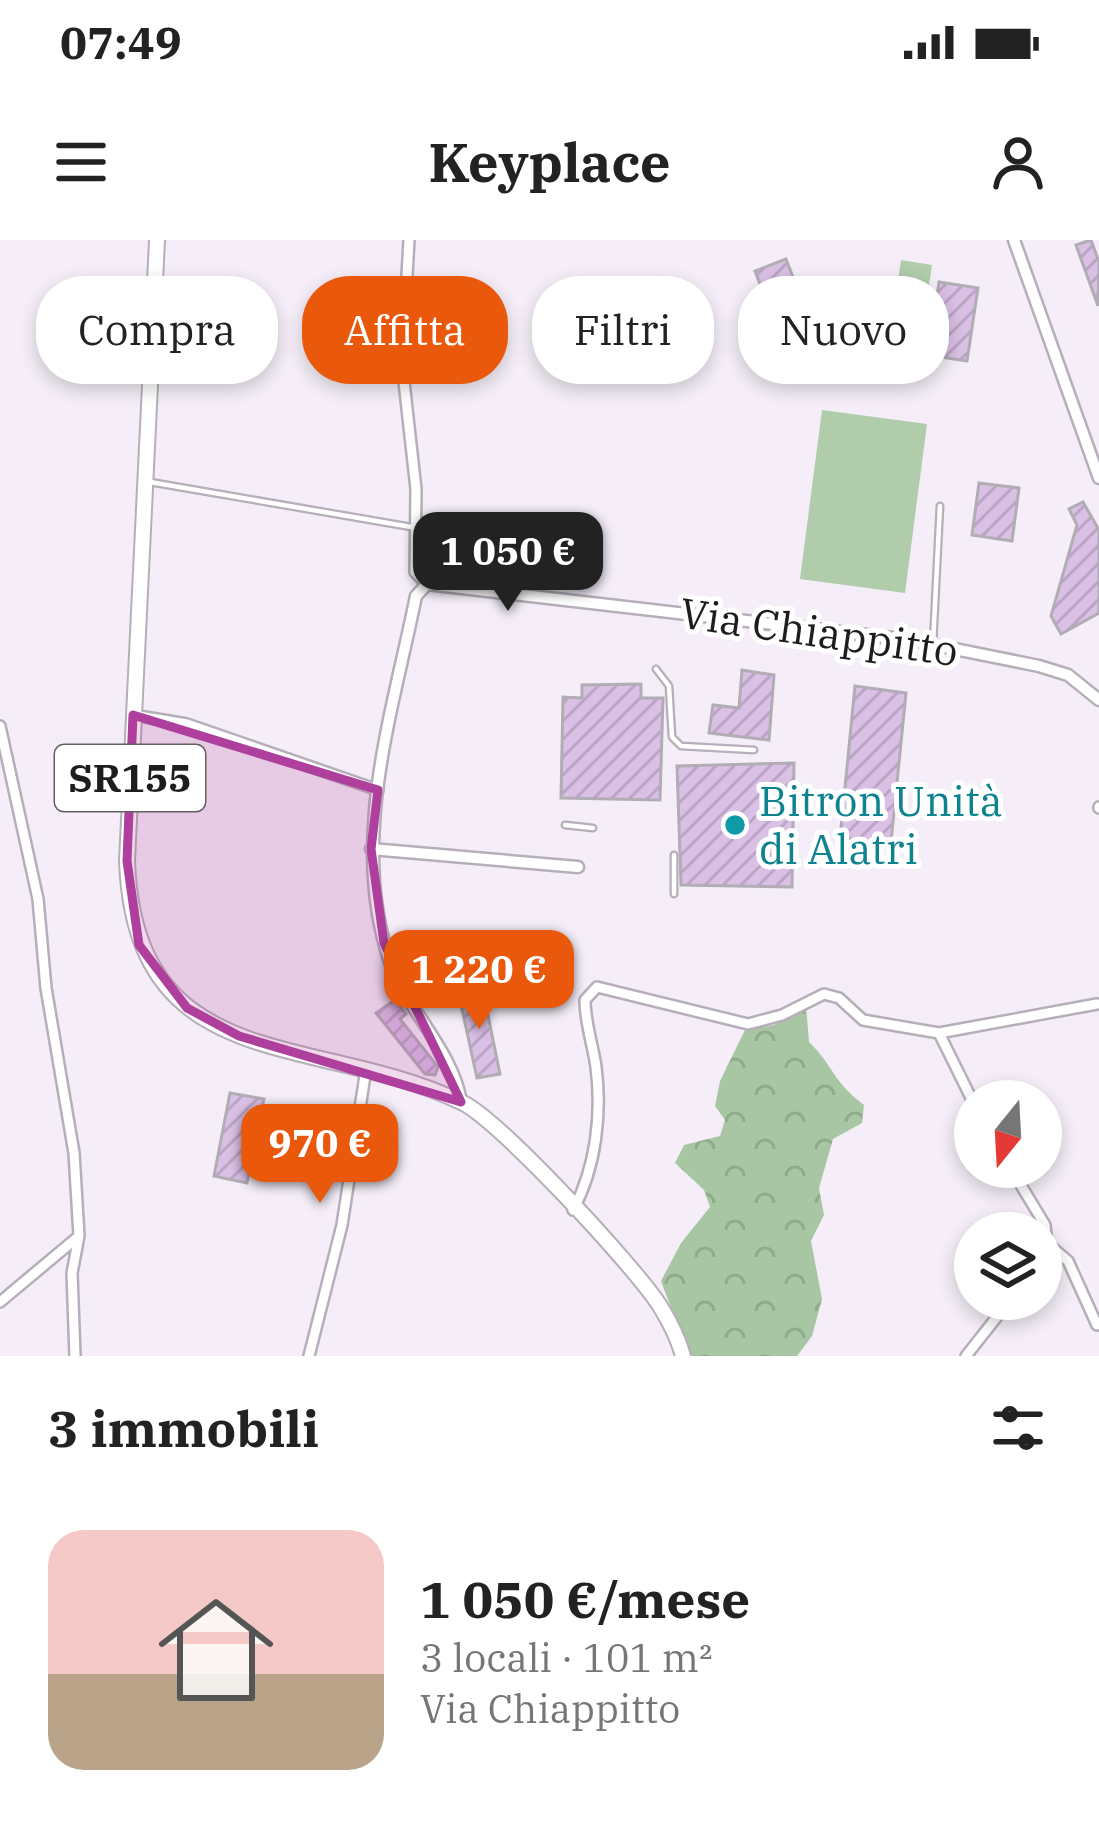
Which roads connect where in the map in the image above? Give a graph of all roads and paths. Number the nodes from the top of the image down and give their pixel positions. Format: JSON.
{"nodes":[{"id":1,"x":157,"y":240,"type":"edge"},
{"id":2,"x":409,"y":240,"type":"edge"},
{"id":3,"x":1014,"y":240,"type":"edge"},
{"id":4,"x":1098,"y":474,"type":"edge"},
{"id":5,"x":145,"y":481,"type":"junction"},
{"id":6,"x":940,"y":506,"type":"dead end"},
{"id":7,"x":417,"y":528,"type":"junction"},
{"id":8,"x":427,"y":584,"type":"junction"},
{"id":9,"x":933,"y":644,"type":"junction"},
{"id":10,"x":656,"y":669,"type":"dead end"},
{"id":11,"x":1099,"y":700,"type":"edge"},
{"id":12,"x":133,"y":715,"type":"junction"},
{"id":13,"x":0,"y":726,"type":"edge"},
{"id":14,"x":754,"y":750,"type":"dead end"},
{"id":15,"x":378,"y":790,"type":"junction"},
{"id":16,"x":565,"y":826,"type":"dead end"},
{"id":17,"x":593,"y":828,"type":"dead end"},
{"id":18,"x":371,"y":849,"type":"junction"},
{"id":19,"x":674,"y":855,"type":"dead end"},
{"id":20,"x":578,"y":867,"type":"dead end"},
{"id":21,"x":674,"y":894,"type":"dead end"},
{"id":22,"x":1097,"y":1004,"type":"edge"},
{"id":23,"x":939,"y":1033,"type":"junction"},
{"id":24,"x":366,"y":1070,"type":"junction"},
{"id":25,"x":962,"y":1080,"type":"edge"},
{"id":26,"x":461,"y":1102,"type":"junction"},
{"id":27,"x":574,"y":1210,"type":"junction"},
{"id":28,"x":79,"y":1236,"type":"junction"},
{"id":29,"x":1062,"y":1256,"type":"edge"},
{"id":30,"x":0,"y":1302,"type":"edge"},
{"id":31,"x":994,"y":1320,"type":"edge"},
{"id":32,"x":1097,"y":1325,"type":"edge"},
{"id":33,"x":75,"y":1356,"type":"edge"},
{"id":34,"x":309,"y":1356,"type":"edge"},
{"id":35,"x":683,"y":1356,"type":"edge"},
{"id":36,"x":966,"y":1356,"type":"edge"}],
"edges":[{"from":1,"to":5,"type":"main road","number":"SR155"},
{"from":2,"to":7,"type":"street"},
{"from":3,"to":4,"type":"street"},
{"from":5,"to":7,"type":"lane"},
{"from":5,"to":12,"type":"main road","number":"SR155"},
{"from":6,"to":9,"type":"lane"},
{"from":7,"to":8,"type":"street"},
{"from":8,"to":9,"type":"street","name":"Via Chiappitto"},
{"from":8,"to":15,"type":"street"},
{"from":9,"to":11,"type":"street","name":"Via Chiappitto"},
{"from":10,"to":14,"type":"lane"},
{"from":12,"to":15,"type":"street"},
{"from":12,"to":24,"type":"main road","number":"SR155"},
{"from":13,"to":28,"type":"street"},
{"from":15,"to":18,"type":"street"},
{"from":16,"to":17,"type":"lane"},
{"from":18,"to":20,"type":"street"},
{"from":18,"to":26,"type":"street"},
{"from":19,"to":21,"type":"lane"},
{"from":22,"to":23,"type":"street"},
{"from":23,"to":25,"type":"street"},
{"from":23,"to":27,"type":"street"},
{"from":24,"to":26,"type":"main road","number":"SR155"},
{"from":24,"to":34,"type":"street"},
{"from":26,"to":27,"type":"main road","number":"SR155"},
{"from":27,"to":35,"type":"main road","number":"SR155"},
{"from":28,"to":30,"type":"street"},
{"from":28,"to":33,"type":"street"},
{"from":29,"to":32,"type":"street"},
{"from":31,"to":36,"type":"street"}]}
